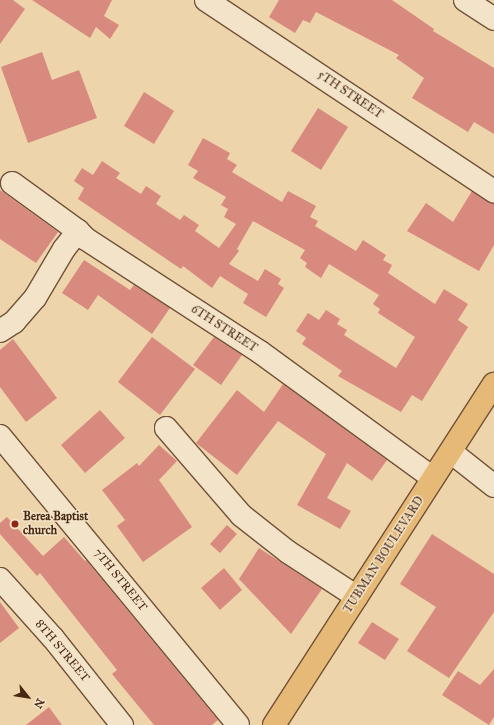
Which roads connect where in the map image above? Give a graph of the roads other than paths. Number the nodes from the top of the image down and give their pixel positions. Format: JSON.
{"nodes":[{"id":1,"x":206,"y":0,"type":"edge"},
{"id":2,"x":465,"y":0,"type":"edge"},
{"id":3,"x":494,"y":19,"type":"edge"},
{"id":4,"x":12,"y":183,"type":"dead end"},
{"id":5,"x":494,"y":191,"type":"edge"},
{"id":6,"x":78,"y":231,"type":"junction"},
{"id":7,"x":0,"y":331,"type":"edge"},
{"id":8,"x":494,"y":384,"type":"edge"},
{"id":9,"x":166,"y":428,"type":"dead end"},
{"id":10,"x":0,"y":436,"type":"edge"},
{"id":11,"x":451,"y":452,"type":"junction"},
{"id":12,"x":433,"y":478,"type":"junction"},
{"id":13,"x":494,"y":486,"type":"edge"},
{"id":14,"x":0,"y":579,"type":"edge"},
{"id":15,"x":357,"y":597,"type":"junction"},
{"id":16,"x":122,"y":725,"type":"edge"},
{"id":17,"x":238,"y":725,"type":"edge"},
{"id":18,"x":274,"y":725,"type":"edge"}],
"edges":[{"from":1,"to":5,"type":"street","name":"5TH STREET"},
{"from":2,"to":3,"type":"street"},
{"from":4,"to":6,"type":"street","name":"6TH STREET"},
{"from":6,"to":7,"type":"street"},
{"from":6,"to":12,"type":"street","name":"6TH STREET"},
{"from":8,"to":11,"type":"highway","name":"TUBMAN BOULEVARD"},
{"from":9,"to":15,"type":"street"},
{"from":10,"to":17,"type":"street","name":"7TH STREET"},
{"from":11,"to":12,"type":"highway","name":"TUBMAN BOULEVARD"},
{"from":11,"to":13,"type":"street"},
{"from":12,"to":15,"type":"highway","name":"TUBMAN BOULEVARD"},
{"from":14,"to":16,"type":"street","name":"8TH STREET"},
{"from":15,"to":18,"type":"highway","name":"TUBMAN BOULEVARD"}]}
